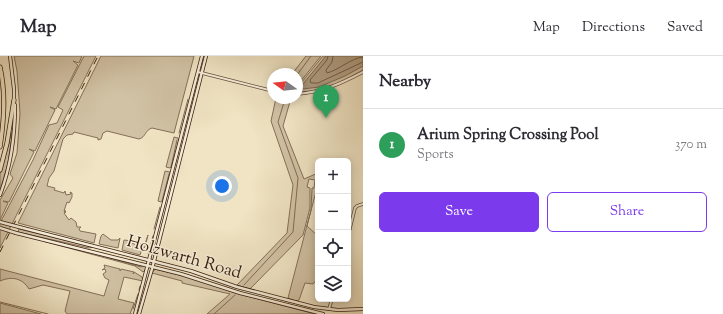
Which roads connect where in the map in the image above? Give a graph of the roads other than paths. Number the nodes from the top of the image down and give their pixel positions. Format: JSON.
{"nodes":[{"id":1,"x":10,"y":56,"type":"edge"},
{"id":2,"x":202,"y":56,"type":"edge"},
{"id":3,"x":206,"y":56,"type":"edge"},
{"id":4,"x":0,"y":67,"type":"edge"},
{"id":5,"x":198,"y":72,"type":"junction"},
{"id":6,"x":363,"y":72,"type":"edge"},
{"id":7,"x":202,"y":73,"type":"junction"},
{"id":8,"x":267,"y":89,"type":"edge"},
{"id":9,"x":303,"y":94,"type":"edge"},
{"id":10,"x":14,"y":100,"type":"junction"},
{"id":11,"x":182,"y":137,"type":"junction"},
{"id":12,"x":185,"y":139,"type":"junction"},
{"id":13,"x":0,"y":147,"type":"edge"},
{"id":14,"x":0,"y":170,"type":"edge"},
{"id":15,"x":0,"y":195,"type":"edge"},
{"id":16,"x":363,"y":204,"type":"edge"},
{"id":17,"x":0,"y":222,"type":"edge"},
{"id":18,"x":0,"y":228,"type":"edge"},
{"id":19,"x":350,"y":230,"type":"edge"},
{"id":20,"x":150,"y":260,"type":"junction"},
{"id":21,"x":154,"y":261,"type":"junction"},
{"id":22,"x":148,"y":265,"type":"junction"},
{"id":23,"x":153,"y":266,"type":"junction"},
{"id":24,"x":213,"y":278,"type":"junction"},
{"id":25,"x":211,"y":283,"type":"junction"},
{"id":26,"x":331,"y":302,"type":"edge"},
{"id":27,"x":329,"y":309,"type":"junction"},
{"id":28,"x":363,"y":309,"type":"edge"},
{"id":29,"x":135,"y":314,"type":"edge"},
{"id":30,"x":139,"y":314,"type":"edge"},
{"id":31,"x":323,"y":314,"type":"edge"}],
"edges":[{"from":1,"to":10,"type":"main road"},
{"from":2,"to":5,"type":"main road"},
{"from":3,"to":7,"type":"main road"},
{"from":4,"to":13,"type":"highway"},
{"from":5,"to":7,"type":"street"},
{"from":5,"to":11,"type":"main road"},
{"from":6,"to":9,"type":"street"},
{"from":7,"to":8,"type":"street"},
{"from":7,"to":12,"type":"main road"},
{"from":10,"to":14,"type":"highway"},
{"from":10,"to":15,"type":"main road"},
{"from":11,"to":12,"type":"main road"},
{"from":11,"to":20,"type":"main road"},
{"from":12,"to":21,"type":"main road"},
{"from":16,"to":19,"type":"street"},
{"from":17,"to":20,"type":"main road","name":"Holzwarth Road","bridge":true},
{"from":18,"to":22,"type":"main road","name":"Holzwarth Road","bridge":true},
{"from":20,"to":21,"type":"main road","name":"Holzwarth Road"},
{"from":20,"to":22,"type":"main road"},
{"from":21,"to":23,"type":"main road"},
{"from":21,"to":24,"type":"main road","name":"Holzwarth Road"},
{"from":22,"to":23,"type":"main road","name":"Holzwarth Road"},
{"from":22,"to":29,"type":"main road"},
{"from":23,"to":25,"type":"main road","name":"Holzwarth Road"},
{"from":23,"to":30,"type":"main road"},
{"from":24,"to":25,"type":"main road"},
{"from":24,"to":27,"type":"main road","name":"Holzwarth Road"},
{"from":25,"to":31,"type":"main road","name":"Holzwarth Road"},
{"from":26,"to":27,"type":"street"},
{"from":27,"to":28,"type":"main road","name":"Holzwarth Road"}]}
